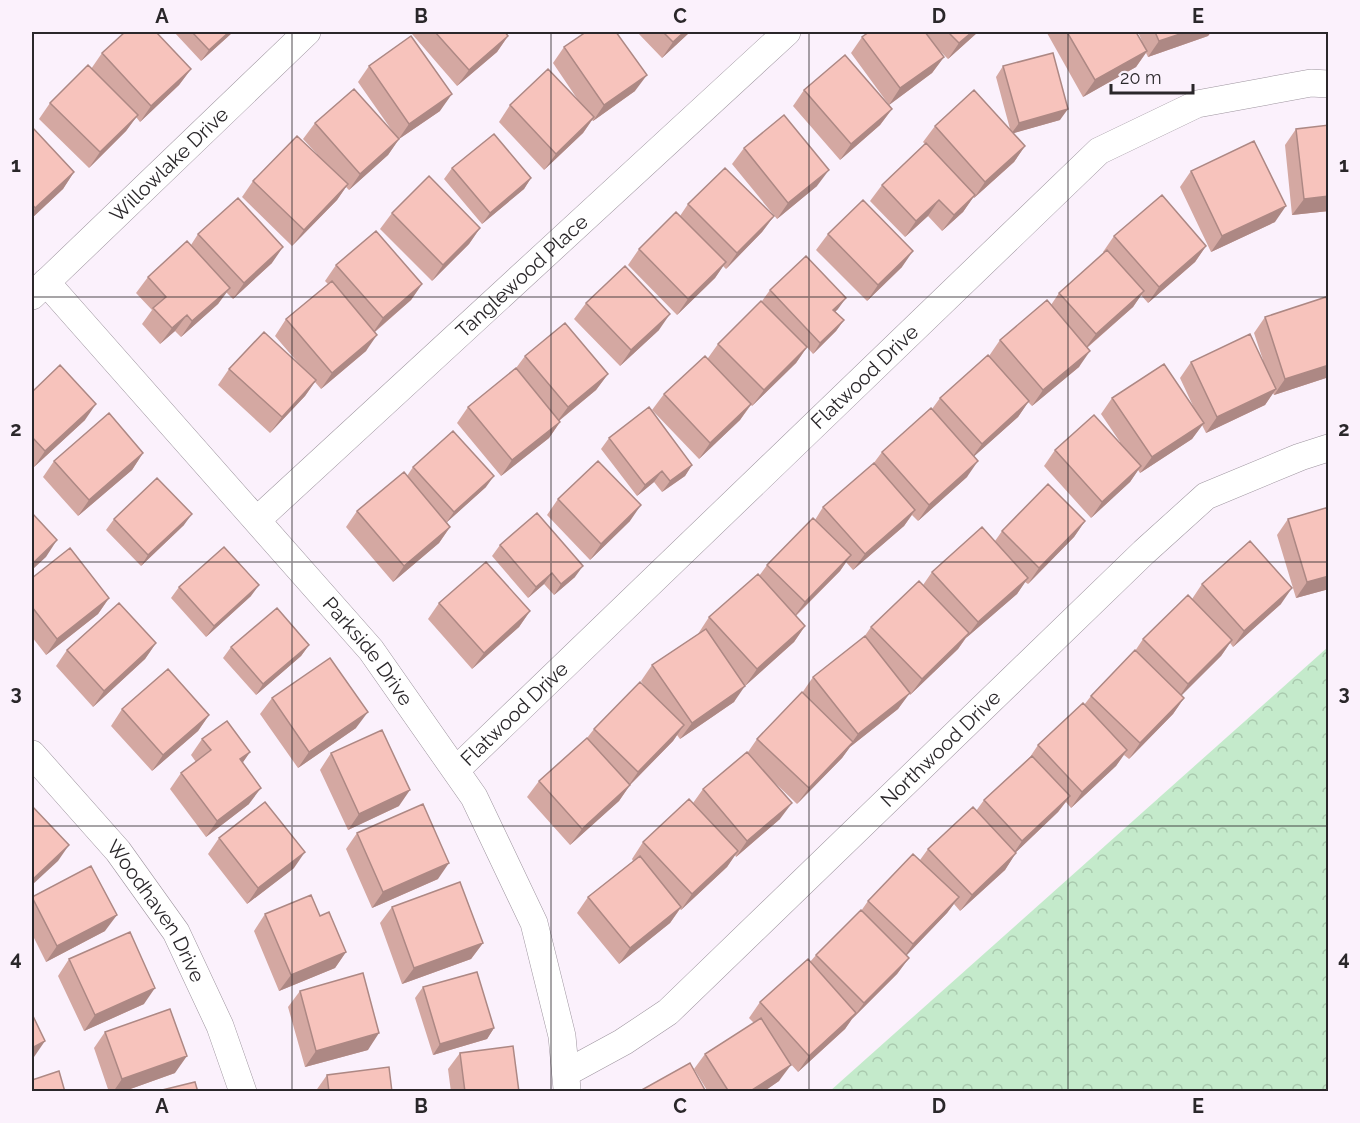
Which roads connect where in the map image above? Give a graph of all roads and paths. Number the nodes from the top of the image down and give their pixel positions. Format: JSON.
{"nodes":[{"id":1,"x":307,"y":32,"type":"edge"},
{"id":2,"x":787,"y":32,"type":"edge"},
{"id":3,"x":1329,"y":84,"type":"edge"},
{"id":4,"x":39,"y":289,"type":"edge"},
{"id":5,"x":1329,"y":448,"type":"edge"},
{"id":6,"x":257,"y":520,"type":"junction"},
{"id":7,"x":32,"y":754,"type":"edge"},
{"id":8,"x":456,"y":770,"type":"junction"},
{"id":9,"x":567,"y":1082,"type":"edge"},
{"id":10,"x":243,"y":1092,"type":"edge"}],
"edges":[{"from":1,"to":4,"type":"street","name":"Willowlake Drive"},
{"from":2,"to":6,"type":"street","name":"Tanglewood Place"},
{"from":3,"to":8,"type":"street","name":"Flatwood Drive"},
{"from":4,"to":6,"type":"street","name":"Parkside Drive"},
{"from":5,"to":9,"type":"street","name":"Northwood Drive"},
{"from":6,"to":8,"type":"street","name":"Parkside Drive"},
{"from":7,"to":10,"type":"street","name":"Woodhaven Drive"},
{"from":8,"to":9,"type":"street","name":"Parkside Drive"}]}
